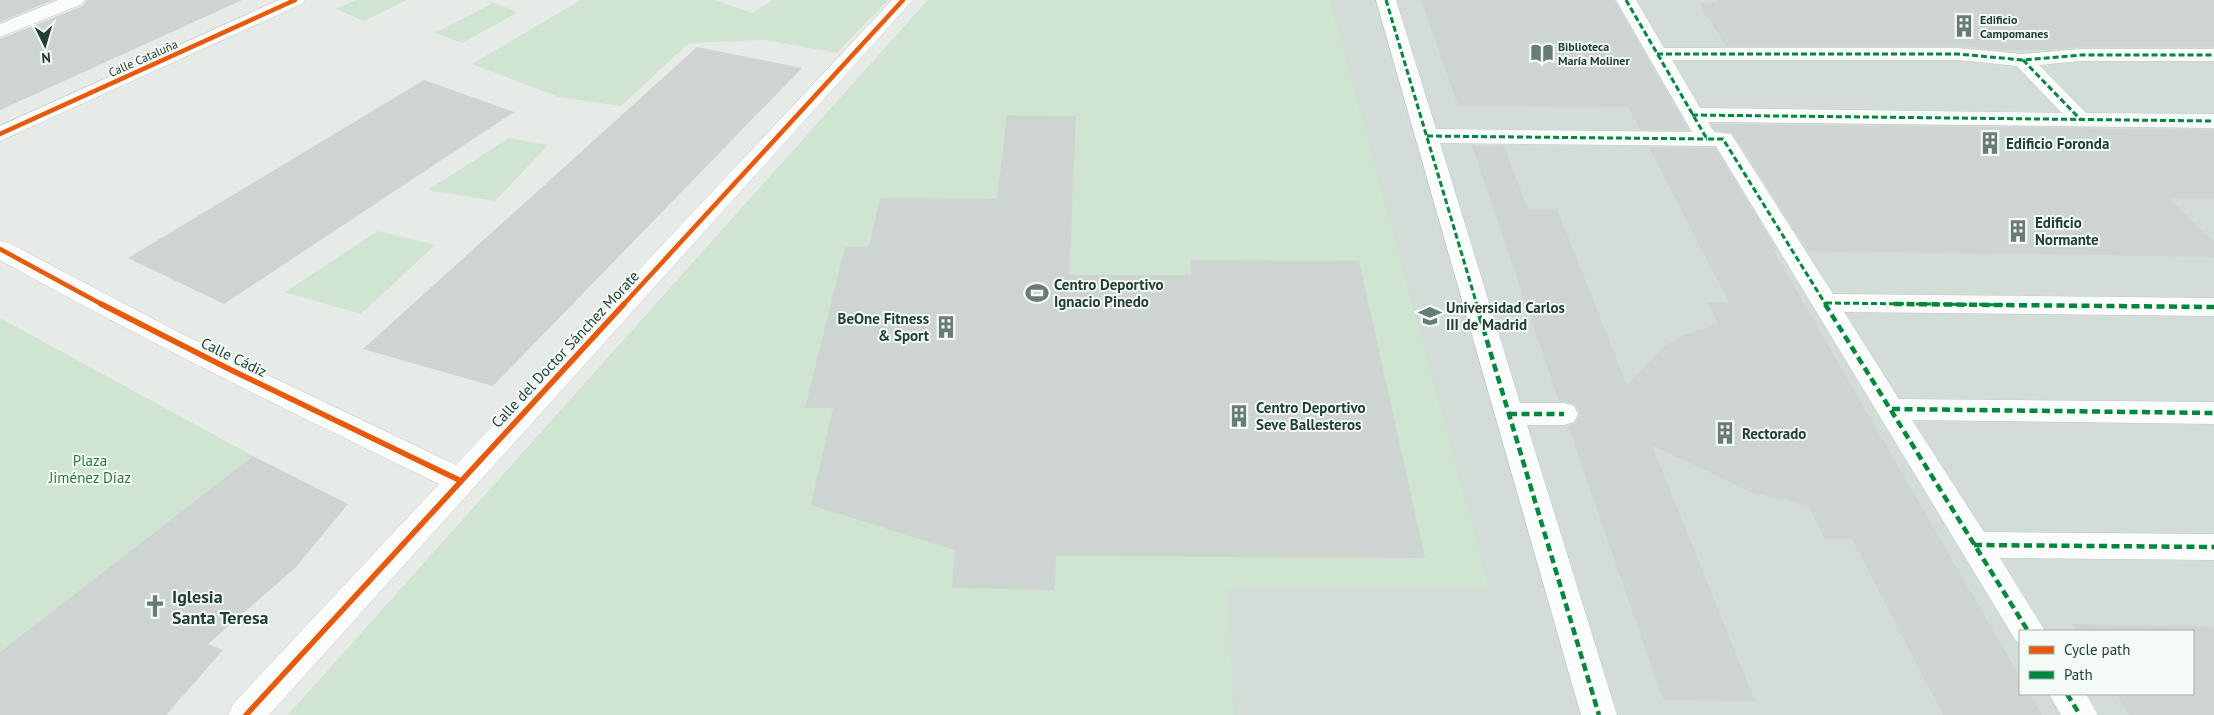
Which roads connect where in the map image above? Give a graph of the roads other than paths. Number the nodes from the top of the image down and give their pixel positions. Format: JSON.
{"nodes":[{"id":1,"x":295,"y":0,"type":"edge"},
{"id":2,"x":903,"y":0,"type":"edge"},
{"id":3,"x":1386,"y":0,"type":"edge"},
{"id":4,"x":1626,"y":0,"type":"edge"},
{"id":5,"x":74,"y":1,"type":"edge"},
{"id":6,"x":0,"y":31,"type":"edge"},
{"id":7,"x":1657,"y":54,"type":"junction"},
{"id":8,"x":2214,"y":55,"type":"edge"},
{"id":9,"x":2022,"y":60,"type":"junction"},
{"id":10,"x":1692,"y":115,"type":"junction"},
{"id":11,"x":2080,"y":119,"type":"junction"},
{"id":12,"x":2214,"y":121,"type":"edge"},
{"id":13,"x":0,"y":134,"type":"edge"},
{"id":14,"x":1426,"y":136,"type":"junction"},
{"id":15,"x":1707,"y":139,"type":"junction"},
{"id":16,"x":0,"y":249,"type":"edge"},
{"id":17,"x":1826,"y":303,"type":"junction"},
{"id":18,"x":2214,"y":307,"type":"edge"},
{"id":19,"x":1892,"y":409,"type":"junction"},
{"id":20,"x":2214,"y":413,"type":"edge"},
{"id":21,"x":1510,"y":414,"type":"junction"},
{"id":22,"x":1564,"y":414,"type":"dead end"},
{"id":23,"x":461,"y":481,"type":"junction"},
{"id":24,"x":1974,"y":545,"type":"junction"},
{"id":25,"x":2214,"y":547,"type":"edge"},
{"id":26,"x":2027,"y":630,"type":"edge"},
{"id":27,"x":2068,"y":695,"type":"edge"},
{"id":28,"x":246,"y":715,"type":"edge"},
{"id":29,"x":1599,"y":715,"type":"edge"},
{"id":30,"x":2080,"y":715,"type":"edge"}],
"edges":[{"from":1,"to":13,"type":"street","name":"Calle Cataluña"},
{"from":2,"to":23,"type":"street","name":"Calle del Doctor Sánchez Morate"},
{"from":3,"to":14,"type":"street"},
{"from":4,"to":7,"type":"street"},
{"from":5,"to":6,"type":"street"},
{"from":7,"to":9,"type":"street"},
{"from":7,"to":10,"type":"street"},
{"from":8,"to":9,"type":"street"},
{"from":9,"to":11,"type":"street"},
{"from":10,"to":11,"type":"street"},
{"from":10,"to":15,"type":"street"},
{"from":11,"to":12,"type":"street"},
{"from":14,"to":15,"type":"street"},
{"from":14,"to":21,"type":"street"},
{"from":15,"to":17,"type":"street"},
{"from":16,"to":23,"type":"street","name":"Calle Cádiz"},
{"from":17,"to":18,"type":"street"},
{"from":17,"to":19,"type":"street"},
{"from":19,"to":20,"type":"street"},
{"from":19,"to":24,"type":"street"},
{"from":21,"to":22,"type":"street"},
{"from":21,"to":29,"type":"street"},
{"from":23,"to":28,"type":"street","name":"Calle del Doctor Sánchez Morate"},
{"from":24,"to":25,"type":"street"},
{"from":24,"to":26,"type":"street"},
{"from":27,"to":30,"type":"street"}]}
